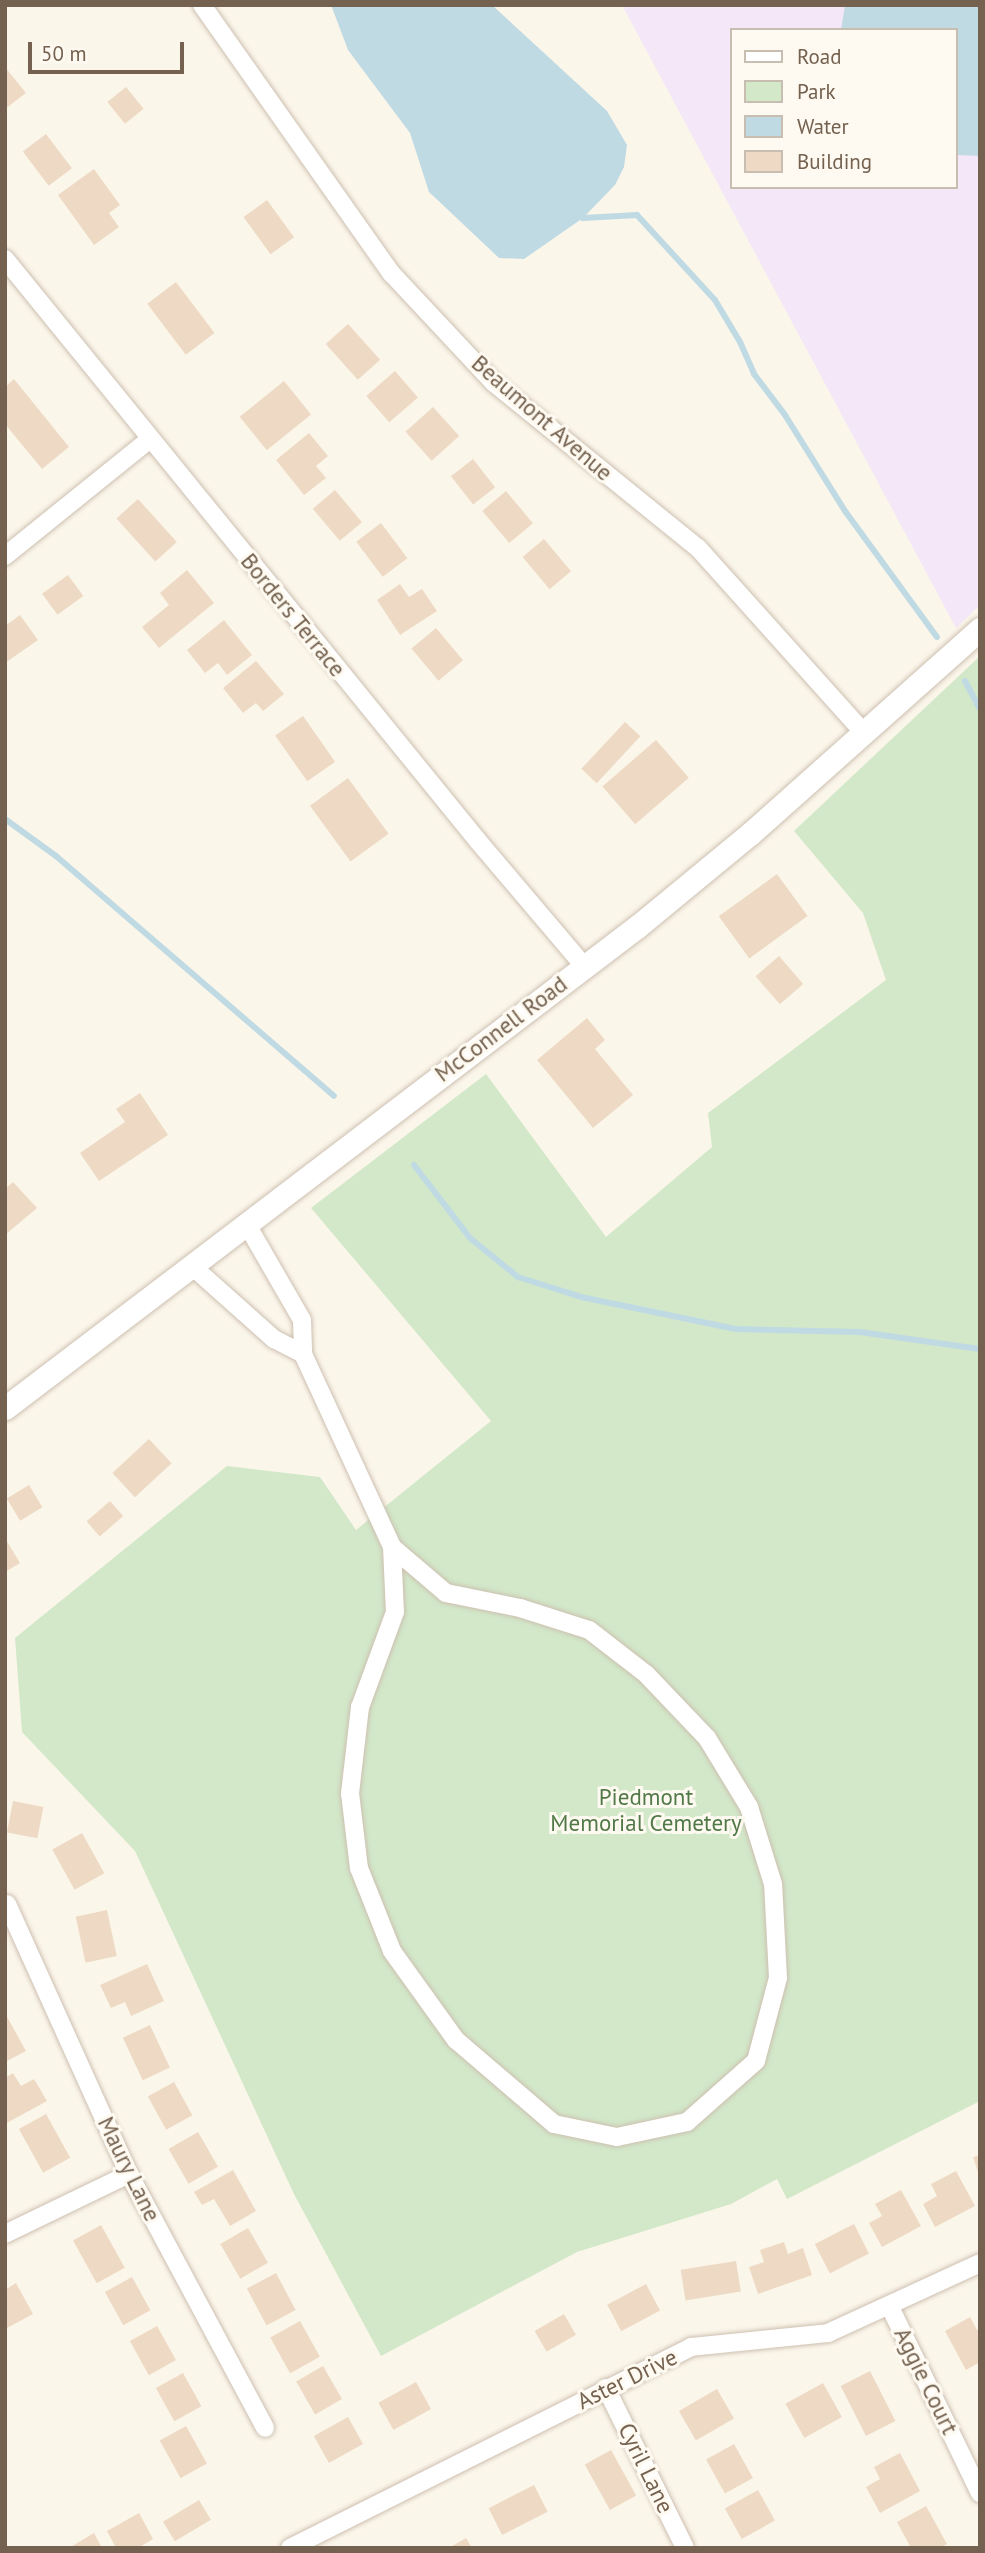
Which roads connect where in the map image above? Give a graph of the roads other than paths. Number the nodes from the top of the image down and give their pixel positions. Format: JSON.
{"nodes":[{"id":1,"x":202,"y":5,"type":"edge"},
{"id":2,"x":5,"y":259,"type":"edge"},
{"id":3,"x":149,"y":439,"type":"junction"},
{"id":4,"x":5,"y":556,"type":"edge"},
{"id":5,"x":980,"y":629,"type":"edge"},
{"id":6,"x":864,"y":733,"type":"junction"},
{"id":7,"x":585,"y":967,"type":"junction"},
{"id":8,"x":246,"y":1223,"type":"junction"},
{"id":9,"x":192,"y":1266,"type":"junction"},
{"id":10,"x":303,"y":1354,"type":"junction"},
{"id":11,"x":5,"y":1408,"type":"edge"},
{"id":12,"x":392,"y":1547,"type":"junction"},
{"id":13,"x":7,"y":1904,"type":"dead end"},
{"id":14,"x":129,"y":2174,"type":"junction"},
{"id":15,"x":5,"y":2234,"type":"edge"},
{"id":16,"x":980,"y":2263,"type":"edge"},
{"id":17,"x":890,"y":2307,"type":"junction"},
{"id":18,"x":606,"y":2388,"type":"junction"},
{"id":19,"x":265,"y":2428,"type":"dead end"},
{"id":20,"x":980,"y":2493,"type":"edge"},
{"id":21,"x":290,"y":2548,"type":"edge"},
{"id":22,"x":685,"y":2548,"type":"edge"}],
"edges":[{"from":1,"to":6,"type":"street","name":"Beaumont Avenue"},
{"from":2,"to":3,"type":"street","name":"Borders Terrace"},
{"from":3,"to":4,"type":"street"},
{"from":3,"to":7,"type":"street","name":"Borders Terrace"},
{"from":5,"to":6,"type":"street","name":"McConnell Road"},
{"from":6,"to":7,"type":"street","name":"McConnell Road"},
{"from":7,"to":8,"type":"street","name":"McConnell Road"},
{"from":8,"to":9,"type":"street","name":"McConnell Road"},
{"from":8,"to":10,"type":"street"},
{"from":9,"to":10,"type":"street"},
{"from":9,"to":11,"type":"street","name":"McConnell Road"},
{"from":10,"to":12,"type":"street"},
{"from":12,"to":12,"type":"street"},
{"from":13,"to":14,"type":"street","name":"Maury Lane"},
{"from":14,"to":15,"type":"street"},
{"from":14,"to":19,"type":"street","name":"Maury Lane"},
{"from":16,"to":17,"type":"street","name":"Aster Drive"},
{"from":17,"to":18,"type":"street","name":"Aster Drive"},
{"from":17,"to":20,"type":"street","name":"Aggie Court"},
{"from":18,"to":21,"type":"street","name":"Aster Drive"},
{"from":18,"to":22,"type":"street","name":"Cyril Lane"}]}
